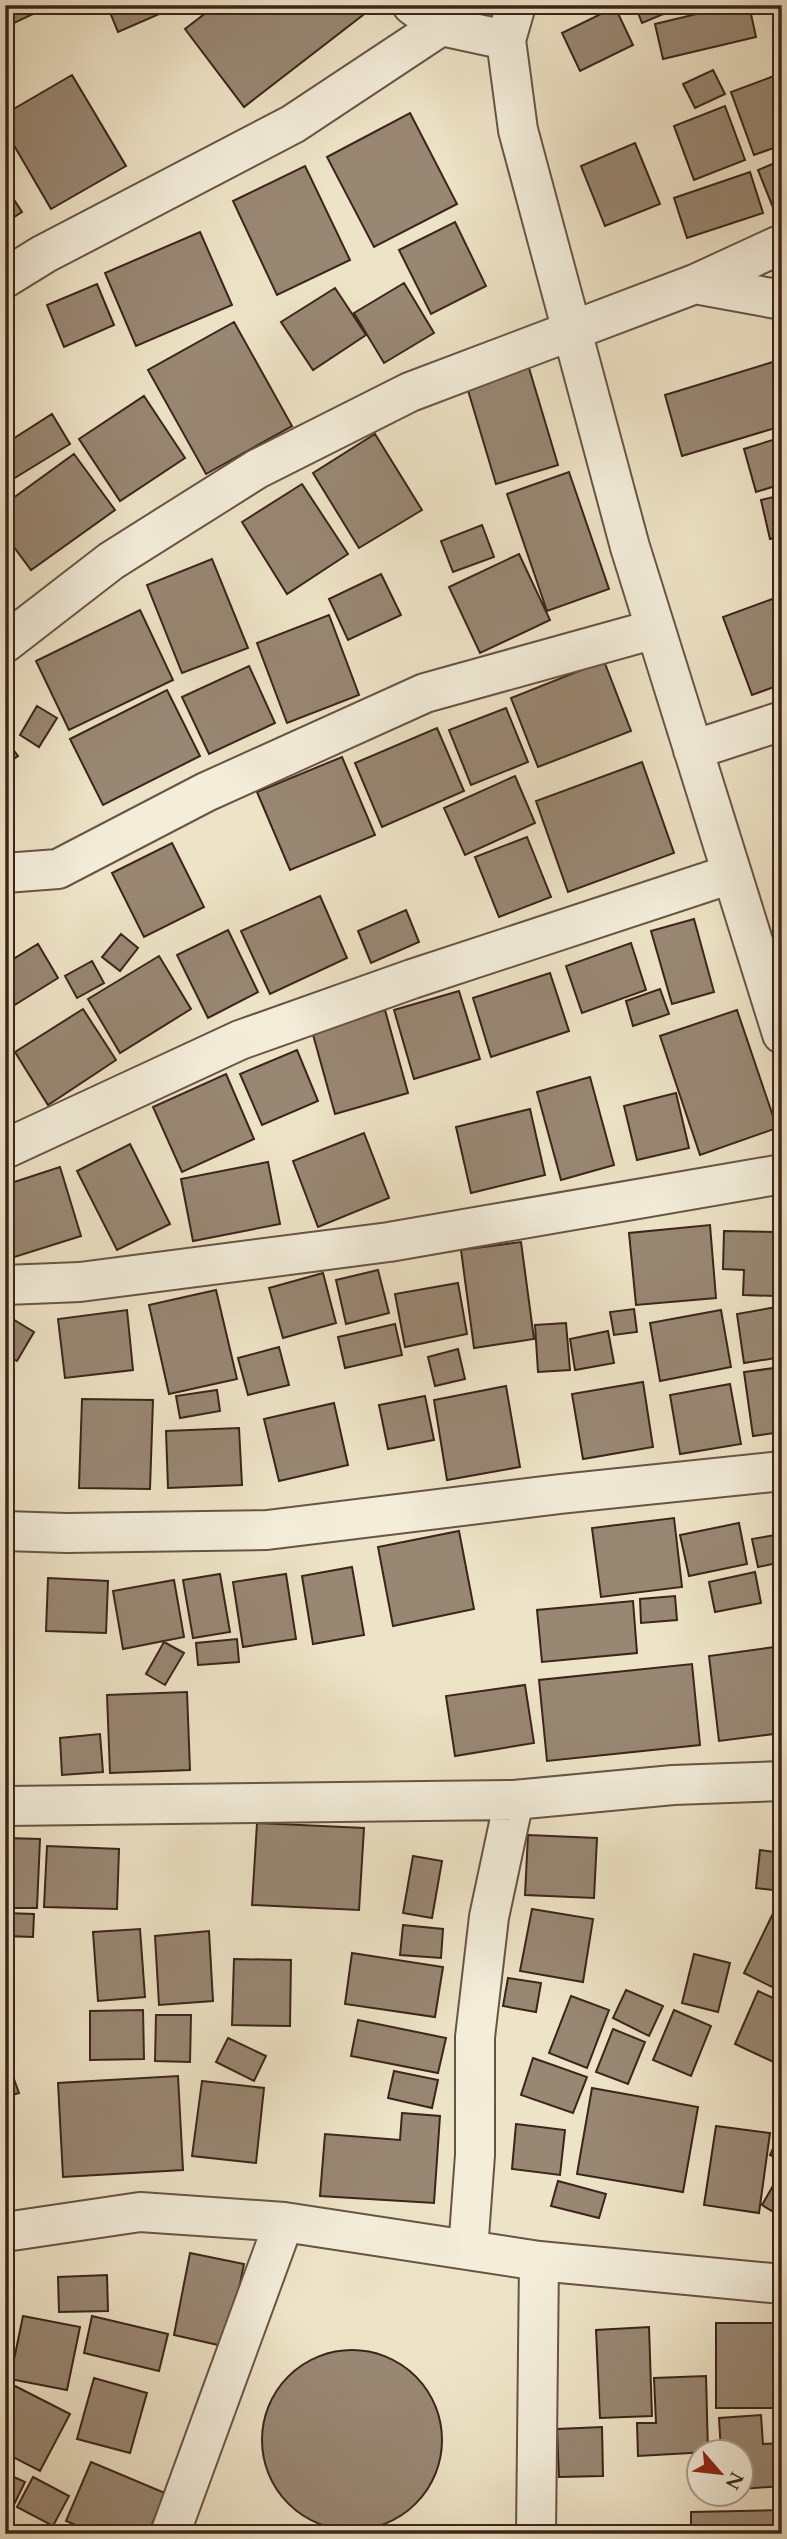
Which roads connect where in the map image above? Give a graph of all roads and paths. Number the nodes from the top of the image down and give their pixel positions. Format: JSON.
{"nodes":[{"id":1,"x":427,"y":15,"type":"edge"},
{"id":2,"x":511,"y":22,"type":"edge"},
{"id":3,"x":782,"y":244,"type":"edge"},
{"id":4,"x":5,"y":278,"type":"edge"},
{"id":5,"x":695,"y":284,"type":"junction"},
{"id":6,"x":782,"y":300,"type":"edge"},
{"id":7,"x":570,"y":330,"type":"junction"},
{"id":8,"x":655,"y":629,"type":"junction"},
{"id":9,"x":5,"y":642,"type":"edge"},
{"id":10,"x":782,"y":721,"type":"edge"},
{"id":11,"x":693,"y":750,"type":"junction"},
{"id":12,"x":5,"y":873,"type":"edge"},
{"id":13,"x":731,"y":874,"type":"junction"},
{"id":14,"x":782,"y":1034,"type":"edge"},
{"id":15,"x":5,"y":1149,"type":"edge"},
{"id":16,"x":782,"y":1174,"type":"edge"},
{"id":17,"x":5,"y":1285,"type":"edge"},
{"id":18,"x":782,"y":1471,"type":"edge"},
{"id":19,"x":5,"y":1531,"type":"edge"},
{"id":20,"x":782,"y":1781,"type":"edge"},
{"id":21,"x":514,"y":1800,"type":"junction"},
{"id":22,"x":5,"y":1806,"type":"edge"},
{"id":23,"x":284,"y":2222,"type":"junction"},
{"id":24,"x":5,"y":2232,"type":"edge"},
{"id":25,"x":468,"y":2250,"type":"junction"},
{"id":26,"x":539,"y":2261,"type":"junction"},
{"id":27,"x":782,"y":2284,"type":"edge"},
{"id":28,"x":170,"y":2534,"type":"edge"},
{"id":29,"x":536,"y":2534,"type":"edge"}],
"edges":[{"from":1,"to":2,"type":"street"},
{"from":1,"to":4,"type":"street"},
{"from":2,"to":7,"type":"street"},
{"from":3,"to":5,"type":"street"},
{"from":5,"to":6,"type":"street"},
{"from":5,"to":7,"type":"street"},
{"from":7,"to":8,"type":"street"},
{"from":7,"to":9,"type":"street"},
{"from":8,"to":11,"type":"street"},
{"from":8,"to":12,"type":"street"},
{"from":10,"to":11,"type":"street"},
{"from":11,"to":13,"type":"street"},
{"from":13,"to":14,"type":"street"},
{"from":13,"to":15,"type":"street"},
{"from":16,"to":17,"type":"street"},
{"from":18,"to":19,"type":"street"},
{"from":20,"to":21,"type":"street"},
{"from":21,"to":22,"type":"street"},
{"from":21,"to":25,"type":"street"},
{"from":23,"to":24,"type":"street"},
{"from":23,"to":25,"type":"street"},
{"from":23,"to":28,"type":"street"},
{"from":25,"to":26,"type":"street"},
{"from":26,"to":27,"type":"street"},
{"from":26,"to":29,"type":"street"}]}
